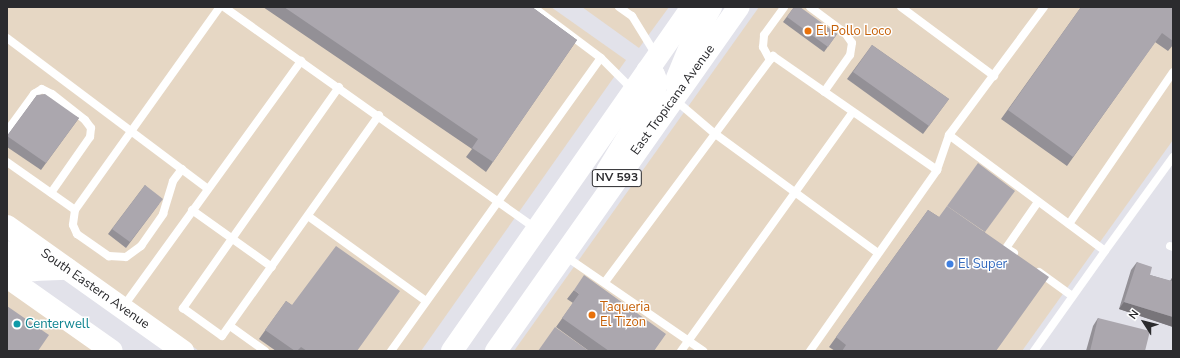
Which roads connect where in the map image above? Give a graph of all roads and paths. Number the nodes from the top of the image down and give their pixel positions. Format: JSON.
{"nodes":[{"id":1,"x":220,"y":7,"type":"edge"},
{"id":2,"x":224,"y":7,"type":"edge"},
{"id":3,"x":533,"y":7,"type":"edge"},
{"id":4,"x":619,"y":7,"type":"edge"},
{"id":5,"x":692,"y":7,"type":"edge"},
{"id":6,"x":711,"y":7,"type":"edge"},
{"id":7,"x":740,"y":7,"type":"edge"},
{"id":8,"x":784,"y":7,"type":"edge"},
{"id":9,"x":810,"y":7,"type":"edge"},
{"id":10,"x":901,"y":7,"type":"edge"},
{"id":11,"x":1044,"y":7,"type":"edge"},
{"id":12,"x":7,"y":38,"type":"edge"},
{"id":13,"x":601,"y":58,"type":"junction"},
{"id":14,"x":301,"y":60,"type":"junction"},
{"id":15,"x":770,"y":60,"type":"junction"},
{"id":16,"x":652,"y":64,"type":"junction"},
{"id":17,"x":1173,"y":72,"type":"edge"},
{"id":18,"x":994,"y":76,"type":"junction"},
{"id":19,"x":339,"y":87,"type":"junction"},
{"id":20,"x":633,"y":90,"type":"junction"},
{"id":21,"x":824,"y":92,"type":"junction"},
{"id":22,"x":673,"y":98,"type":"junction"},
{"id":23,"x":852,"y":112,"type":"junction"},
{"id":24,"x":379,"y":116,"type":"junction"},
{"id":25,"x":7,"y":131,"type":"edge"},
{"id":26,"x":132,"y":132,"type":"junction"},
{"id":27,"x":714,"y":133,"type":"junction"},
{"id":28,"x":949,"y":135,"type":"junction"},
{"id":29,"x":1173,"y":157,"type":"edge"},
{"id":30,"x":7,"y":162,"type":"edge"},
{"id":31,"x":182,"y":169,"type":"junction"},
{"id":32,"x":937,"y":170,"type":"junction"},
{"id":33,"x":207,"y":188,"type":"junction"},
{"id":34,"x":794,"y":192,"type":"junction"},
{"id":35,"x":51,"y":193,"type":"junction"},
{"id":36,"x":498,"y":202,"type":"junction"},
{"id":37,"x":1038,"y":202,"type":"junction"},
{"id":38,"x":75,"y":210,"type":"junction"},
{"id":39,"x":192,"y":210,"type":"junction"},
{"id":40,"x":308,"y":216,"type":"junction"},
{"id":41,"x":1069,"y":224,"type":"junction"},
{"id":42,"x":7,"y":226,"type":"edge"},
{"id":43,"x":537,"y":229,"type":"junction"},
{"id":44,"x":578,"y":234,"type":"junction"},
{"id":45,"x":232,"y":238,"type":"junction"},
{"id":46,"x":1106,"y":251,"type":"junction"},
{"id":47,"x":7,"y":252,"type":"edge"},
{"id":48,"x":878,"y":253,"type":"junction"},
{"id":49,"x":564,"y":256,"type":"junction"},
{"id":50,"x":1018,"y":257,"type":"edge"},
{"id":51,"x":1030,"y":265,"type":"edge"},
{"id":52,"x":272,"y":267,"type":"junction"},
{"id":53,"x":67,"y":269,"type":"junction"},
{"id":54,"x":7,"y":277,"type":"edge"},
{"id":55,"x":605,"y":282,"type":"junction"},
{"id":56,"x":1072,"y":296,"type":"junction"},
{"id":57,"x":426,"y":301,"type":"junction"},
{"id":58,"x":122,"y":308,"type":"junction"},
{"id":59,"x":230,"y":326,"type":"junction"},
{"id":60,"x":688,"y":341,"type":"junction"},
{"id":61,"x":112,"y":351,"type":"edge"},
{"id":62,"x":183,"y":351,"type":"edge"},
{"id":63,"x":266,"y":351,"type":"edge"},
{"id":64,"x":391,"y":351,"type":"edge"},
{"id":65,"x":452,"y":351,"type":"edge"},
{"id":66,"x":496,"y":351,"type":"edge"},
{"id":67,"x":680,"y":351,"type":"edge"},
{"id":68,"x":703,"y":351,"type":"edge"},
{"id":69,"x":810,"y":351,"type":"edge"},
{"id":70,"x":1034,"y":351,"type":"edge"}],
"edges":[{"from":1,"to":26,"type":"lane"},
{"from":2,"to":14,"type":"lane"},
{"from":3,"to":13,"type":"lane"},
{"from":4,"to":16,"type":"lane"},
{"from":5,"to":16,"type":"main road","number":"NV 593"},
{"from":6,"to":22,"type":"main road"},
{"from":7,"to":22,"type":"main road","name":"East Tropicana Avenue","number":"NV 593"},
{"from":8,"to":15,"type":"lane"},
{"from":9,"to":21,"type":"lane"},
{"from":10,"to":18,"type":"lane"},
{"from":11,"to":18,"type":"lane"},
{"from":12,"to":26,"type":"lane"},
{"from":13,"to":20,"type":"lane"},
{"from":13,"to":36,"type":"lane"},
{"from":14,"to":19,"type":"lane"},
{"from":14,"to":33,"type":"lane"},
{"from":15,"to":21,"type":"lane"},
{"from":15,"to":27,"type":"lane"},
{"from":16,"to":20,"type":"main road","number":"NV 593"},
{"from":16,"to":44,"type":"main road"},
{"from":17,"to":41,"type":"lane"},
{"from":18,"to":28,"type":"lane"},
{"from":19,"to":24,"type":"lane"},
{"from":19,"to":45,"type":"lane"},
{"from":20,"to":43,"type":"main road","number":"NV 593"},
{"from":21,"to":23,"type":"lane"},
{"from":22,"to":27,"type":"lane"},
{"from":22,"to":44,"type":"main road","name":"East Tropicana Avenue","number":"NV 593"},
{"from":23,"to":32,"type":"lane"},
{"from":23,"to":34,"type":"lane"},
{"from":24,"to":36,"type":"lane"},
{"from":24,"to":40,"type":"lane"},
{"from":25,"to":35,"type":"lane"},
{"from":26,"to":31,"type":"lane"},
{"from":26,"to":38,"type":"lane"},
{"from":27,"to":34,"type":"lane"},
{"from":27,"to":55,"type":"lane"},
{"from":28,"to":32,"type":"lane"},
{"from":28,"to":37,"type":"lane"},
{"from":29,"to":46,"type":"lane"},
{"from":30,"to":35,"type":"lane"},
{"from":31,"to":33,"type":"lane"},
{"from":31,"to":38,"type":"lane"},
{"from":32,"to":48,"type":"lane"},
{"from":33,"to":39,"type":"lane"},
{"from":34,"to":48,"type":"lane"},
{"from":34,"to":60,"type":"lane"},
{"from":35,"to":38,"type":"lane"},
{"from":36,"to":43,"type":"lane"},
{"from":36,"to":57,"type":"lane"},
{"from":37,"to":41,"type":"lane"},
{"from":37,"to":50,"type":"lane"},
{"from":39,"to":45,"type":"lane"},
{"from":39,"to":58,"type":"lane"},
{"from":40,"to":52,"type":"lane"},
{"from":40,"to":57,"type":"lane"},
{"from":41,"to":46,"type":"lane"},
{"from":42,"to":53,"type":"main road","name":"South Eastern Avenue"},
{"from":43,"to":65,"type":"main road","number":"NV 593"},
{"from":44,"to":49,"type":"main road","name":"East Tropicana Avenue","number":"NV 593"},
{"from":45,"to":52,"type":"lane"},
{"from":45,"to":59,"type":"lane"},
{"from":46,"to":56,"type":"lane"},
{"from":47,"to":53,"type":"main road"},
{"from":48,"to":69,"type":"lane"},
{"from":49,"to":55,"type":"lane"},
{"from":49,"to":66,"type":"main road","name":"East Tropicana Avenue","number":"NV 593"},
{"from":51,"to":56,"type":"lane"},
{"from":52,"to":59,"type":"lane"},
{"from":53,"to":58,"type":"main road","name":"South Eastern Avenue"},
{"from":54,"to":61,"type":"main road"},
{"from":55,"to":60,"type":"lane"},
{"from":56,"to":70,"type":"lane"},
{"from":57,"to":64,"type":"lane"},
{"from":58,"to":62,"type":"main road","name":"South Eastern Avenue"},
{"from":59,"to":63,"type":"lane"},
{"from":60,"to":67,"type":"lane"},
{"from":60,"to":68,"type":"lane"}]}
